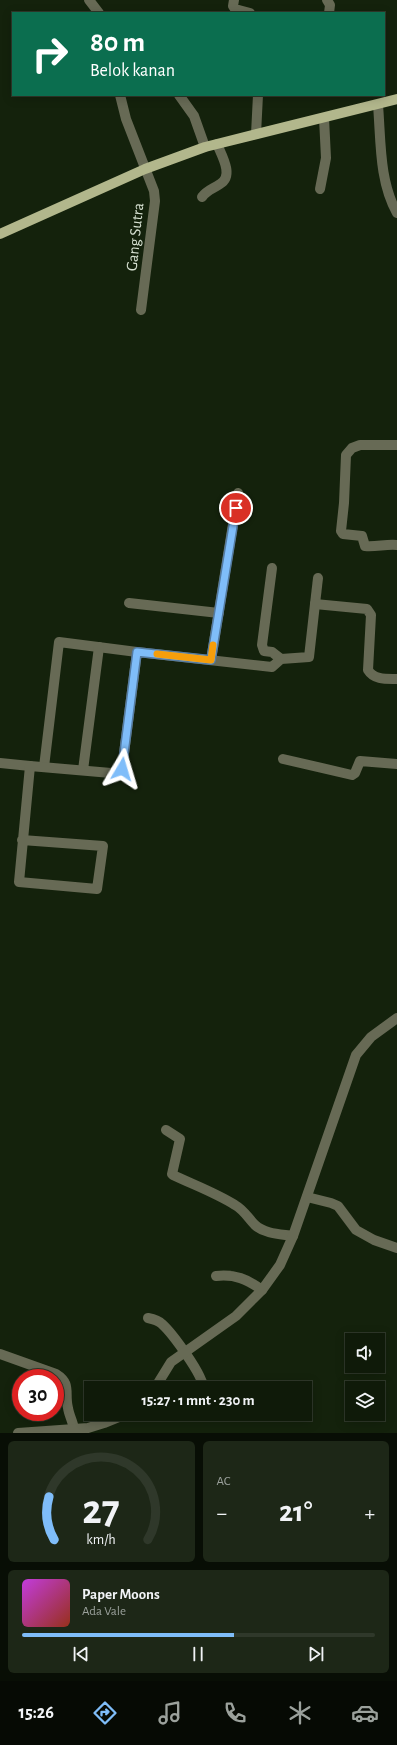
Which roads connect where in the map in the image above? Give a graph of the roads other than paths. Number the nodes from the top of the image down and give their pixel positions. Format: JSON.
{"nodes":[{"id":1,"x":234,"y":0,"type":"edge"},
{"id":2,"x":327,"y":0,"type":"edge"},
{"id":3,"x":245,"y":12,"type":"edge"},
{"id":4,"x":329,"y":12,"type":"edge"},
{"id":5,"x":120,"y":96,"type":"edge"},
{"id":6,"x":180,"y":96,"type":"edge"},
{"id":7,"x":258,"y":96,"type":"edge"},
{"id":8,"x":397,"y":99,"type":"edge"},
{"id":9,"x":378,"y":105,"type":"junction"},
{"id":10,"x":324,"y":118,"type":"junction"},
{"id":11,"x":256,"y":134,"type":"junction"},
{"id":12,"x":217,"y":144,"type":"junction"},
{"id":13,"x":206,"y":147,"type":"junction"},
{"id":14,"x":145,"y":169,"type":"junction"},
{"id":15,"x":320,"y":189,"type":"dead end"},
{"id":16,"x":202,"y":197,"type":"dead end"},
{"id":17,"x":397,"y":213,"type":"edge"},
{"id":18,"x":0,"y":234,"type":"edge"},
{"id":19,"x":142,"y":310,"type":"dead end"},
{"id":20,"x":397,"y":445,"type":"edge"},
{"id":21,"x":238,"y":493,"type":"dead end"},
{"id":22,"x":397,"y":545,"type":"edge"},
{"id":23,"x":272,"y":568,"type":"dead end"},
{"id":24,"x":318,"y":578,"type":"dead end"},
{"id":25,"x":129,"y":602,"type":"dead end"},
{"id":26,"x":315,"y":604,"type":"junction"},
{"id":27,"x":218,"y":613,"type":"junction"},
{"id":28,"x":262,"y":645,"type":"junction"},
{"id":29,"x":99,"y":647,"type":"junction"},
{"id":30,"x":137,"y":652,"type":"junction"},
{"id":31,"x":281,"y":659,"type":"junction"},
{"id":32,"x":211,"y":660,"type":"junction"},
{"id":33,"x":260,"y":666,"type":"junction"},
{"id":34,"x":397,"y":679,"type":"edge"},
{"id":35,"x":282,"y":759,"type":"dead end"},
{"id":36,"x":0,"y":763,"type":"edge"},
{"id":37,"x":397,"y":764,"type":"edge"},
{"id":38,"x":30,"y":766,"type":"junction"},
{"id":39,"x":44,"y":767,"type":"junction"},
{"id":40,"x":83,"y":770,"type":"junction"},
{"id":41,"x":22,"y":840,"type":"junction"},
{"id":42,"x":397,"y":1018,"type":"edge"},
{"id":43,"x":166,"y":1130,"type":"dead end"},
{"id":44,"x":307,"y":1198,"type":"junction"},
{"id":45,"x":293,"y":1236,"type":"junction"},
{"id":46,"x":397,"y":1248,"type":"edge"},
{"id":47,"x":216,"y":1276,"type":"dead end"},
{"id":48,"x":262,"y":1290,"type":"junction"},
{"id":49,"x":148,"y":1318,"type":"dead end"},
{"id":50,"x":185,"y":1352,"type":"junction"},
{"id":51,"x":0,"y":1354,"type":"edge"},
{"id":52,"x":159,"y":1381,"type":"edge"},
{"id":53,"x":200,"y":1381,"type":"edge"},
{"id":54,"x":109,"y":1421,"type":"edge"},
{"id":55,"x":76,"y":1430,"type":"edge"},
{"id":56,"x":18,"y":1433,"type":"edge"}],
"edges":[{"from":1,"to":3,"type":"street"},
{"from":2,"to":4,"type":"street"},
{"from":5,"to":14,"type":"street","name":"Gang Sutra"},
{"from":6,"to":13,"type":"street"},
{"from":7,"to":11,"type":"street"},
{"from":8,"to":9,"type":"main road"},
{"from":9,"to":10,"type":"main road"},
{"from":9,"to":17,"type":"street"},
{"from":10,"to":11,"type":"main road"},
{"from":10,"to":15,"type":"street"},
{"from":11,"to":12,"type":"main road"},
{"from":12,"to":13,"type":"main road"},
{"from":12,"to":16,"type":"street"},
{"from":13,"to":14,"type":"main road"},
{"from":14,"to":18,"type":"main road"},
{"from":14,"to":19,"type":"street","name":"Gang Sutra"},
{"from":20,"to":22,"type":"street"},
{"from":21,"to":27,"type":"street"},
{"from":23,"to":28,"type":"street"},
{"from":24,"to":26,"type":"street"},
{"from":25,"to":27,"type":"street"},
{"from":26,"to":31,"type":"street"},
{"from":26,"to":34,"type":"street"},
{"from":27,"to":32,"type":"street"},
{"from":28,"to":31,"type":"street"},
{"from":28,"to":33,"type":"street"},
{"from":29,"to":30,"type":"street"},
{"from":29,"to":39,"type":"street"},
{"from":29,"to":40,"type":"street"},
{"from":30,"to":32,"type":"street"},
{"from":30,"to":40,"type":"street"},
{"from":31,"to":33,"type":"street"},
{"from":32,"to":33,"type":"street"},
{"from":35,"to":37,"type":"street"},
{"from":36,"to":38,"type":"street"},
{"from":38,"to":39,"type":"street"},
{"from":38,"to":41,"type":"street"},
{"from":39,"to":40,"type":"street"},
{"from":41,"to":41,"type":"street"},
{"from":42,"to":44,"type":"street"},
{"from":43,"to":45,"type":"street"},
{"from":44,"to":45,"type":"street"},
{"from":44,"to":46,"type":"street"},
{"from":45,"to":48,"type":"street"},
{"from":47,"to":48,"type":"street"},
{"from":48,"to":50,"type":"street"},
{"from":49,"to":50,"type":"street"},
{"from":50,"to":52,"type":"street"},
{"from":50,"to":53,"type":"street"},
{"from":51,"to":55,"type":"street"},
{"from":54,"to":55,"type":"street"},
{"from":55,"to":56,"type":"street"}]}
